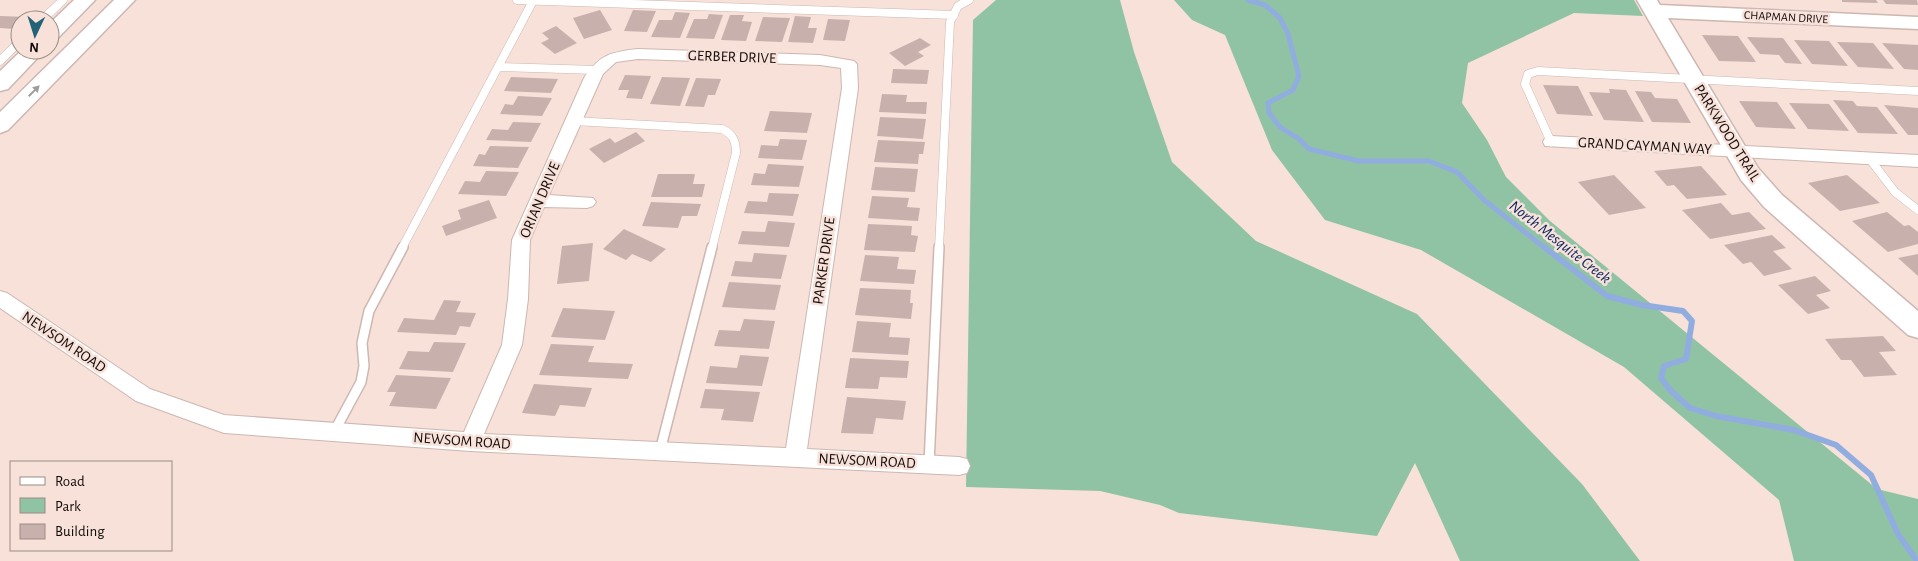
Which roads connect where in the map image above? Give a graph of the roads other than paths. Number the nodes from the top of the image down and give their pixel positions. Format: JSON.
{"nodes":[{"id":1,"x":63,"y":0,"type":"edge"},
{"id":2,"x":85,"y":0,"type":"edge"},
{"id":3,"x":125,"y":0,"type":"edge"},
{"id":4,"x":517,"y":0,"type":"edge"},
{"id":5,"x":533,"y":0,"type":"edge"},
{"id":6,"x":969,"y":0,"type":"edge"},
{"id":7,"x":589,"y":1,"type":"edge"},
{"id":8,"x":1650,"y":5,"type":"edge"},
{"id":9,"x":52,"y":10,"type":"edge"},
{"id":10,"x":954,"y":15,"type":"junction"},
{"id":11,"x":1918,"y":23,"type":"edge"},
{"id":12,"x":60,"y":25,"type":"edge"},
{"id":13,"x":10,"y":52,"type":"edge"},
{"id":14,"x":614,"y":56,"type":"joint"},
{"id":15,"x":24,"y":60,"type":"edge"},
{"id":16,"x":0,"y":61,"type":"edge"},
{"id":17,"x":849,"y":64,"type":"joint"},
{"id":18,"x":498,"y":67,"type":"junction"},
{"id":19,"x":596,"y":70,"type":"junction"},
{"id":20,"x":1693,"y":80,"type":"junction"},
{"id":21,"x":0,"y":84,"type":"edge"},
{"id":22,"x":1918,"y":92,"type":"edge"},
{"id":23,"x":573,"y":121,"type":"junction"},
{"id":24,"x":0,"y":125,"type":"edge"},
{"id":25,"x":1551,"y":142,"type":"joint"},
{"id":26,"x":1734,"y":151,"type":"junction"},
{"id":27,"x":1869,"y":158,"type":"junction"},
{"id":28,"x":1918,"y":160,"type":"edge"},
{"id":29,"x":538,"y":201,"type":"junction"},
{"id":30,"x":587,"y":202,"type":"dead end"},
{"id":31,"x":1918,"y":210,"type":"edge"},
{"id":32,"x":0,"y":298,"type":"edge"},
{"id":33,"x":1918,"y":327,"type":"edge"},
{"id":34,"x":334,"y":432,"type":"junction"},
{"id":35,"x":470,"y":442,"type":"junction"},
{"id":36,"x":660,"y":451,"type":"junction"},
{"id":37,"x":795,"y":457,"type":"junction"},
{"id":38,"x":929,"y":464,"type":"junction"},
{"id":39,"x":959,"y":466,"type":"dead end"}],
"edges":[{"from":1,"to":9,"type":"lane"},
{"from":2,"to":12,"type":"street"},
{"from":24,"to":3,"type":"street","one_way":true},
{"from":4,"to":5,"type":"lane"},
{"from":5,"to":7,"type":"lane"},
{"from":5,"to":18,"type":"lane"},
{"from":6,"to":10,"type":"lane"},
{"from":7,"to":10,"type":"lane"},
{"from":8,"to":11,"type":"street","name":"CHAPMAN DRIVE"},
{"from":8,"to":20,"type":"street","name":"PARKWOOD TRAIL"},
{"from":10,"to":38,"type":"lane"},
{"from":13,"to":16,"type":"lane"},
{"from":14,"to":17,"type":"street","name":"GERBER DRIVE"},
{"from":14,"to":19,"type":"street","name":"ORIAN DRIVE"},
{"from":15,"to":21,"type":"street"},
{"from":17,"to":37,"type":"street","name":"PARKER DRIVE"},
{"from":18,"to":19,"type":"lane"},
{"from":18,"to":34,"type":"lane"},
{"from":19,"to":23,"type":"street","name":"ORIAN DRIVE"},
{"from":20,"to":22,"type":"lane"},
{"from":20,"to":25,"type":"lane"},
{"from":20,"to":26,"type":"street","name":"PARKWOOD TRAIL"},
{"from":23,"to":29,"type":"street","name":"ORIAN DRIVE"},
{"from":23,"to":36,"type":"lane"},
{"from":25,"to":26,"type":"street","name":"GRAND CAYMAN WAY"},
{"from":26,"to":27,"type":"street","name":"GRAND CAYMAN WAY"},
{"from":26,"to":33,"type":"street","name":"PARKWOOD TRAIL"},
{"from":27,"to":28,"type":"street","name":"GRAND CAYMAN WAY"},
{"from":27,"to":31,"type":"lane"},
{"from":29,"to":30,"type":"street"},
{"from":29,"to":35,"type":"street","name":"ORIAN DRIVE"},
{"from":32,"to":34,"type":"street","name":"NEWSOM ROAD"},
{"from":34,"to":35,"type":"street","name":"NEWSOM ROAD"},
{"from":35,"to":36,"type":"street","name":"NEWSOM ROAD"},
{"from":36,"to":37,"type":"street","name":"NEWSOM ROAD"},
{"from":37,"to":38,"type":"street","name":"NEWSOM ROAD"},
{"from":38,"to":39,"type":"street","name":"NEWSOM ROAD"}]}
